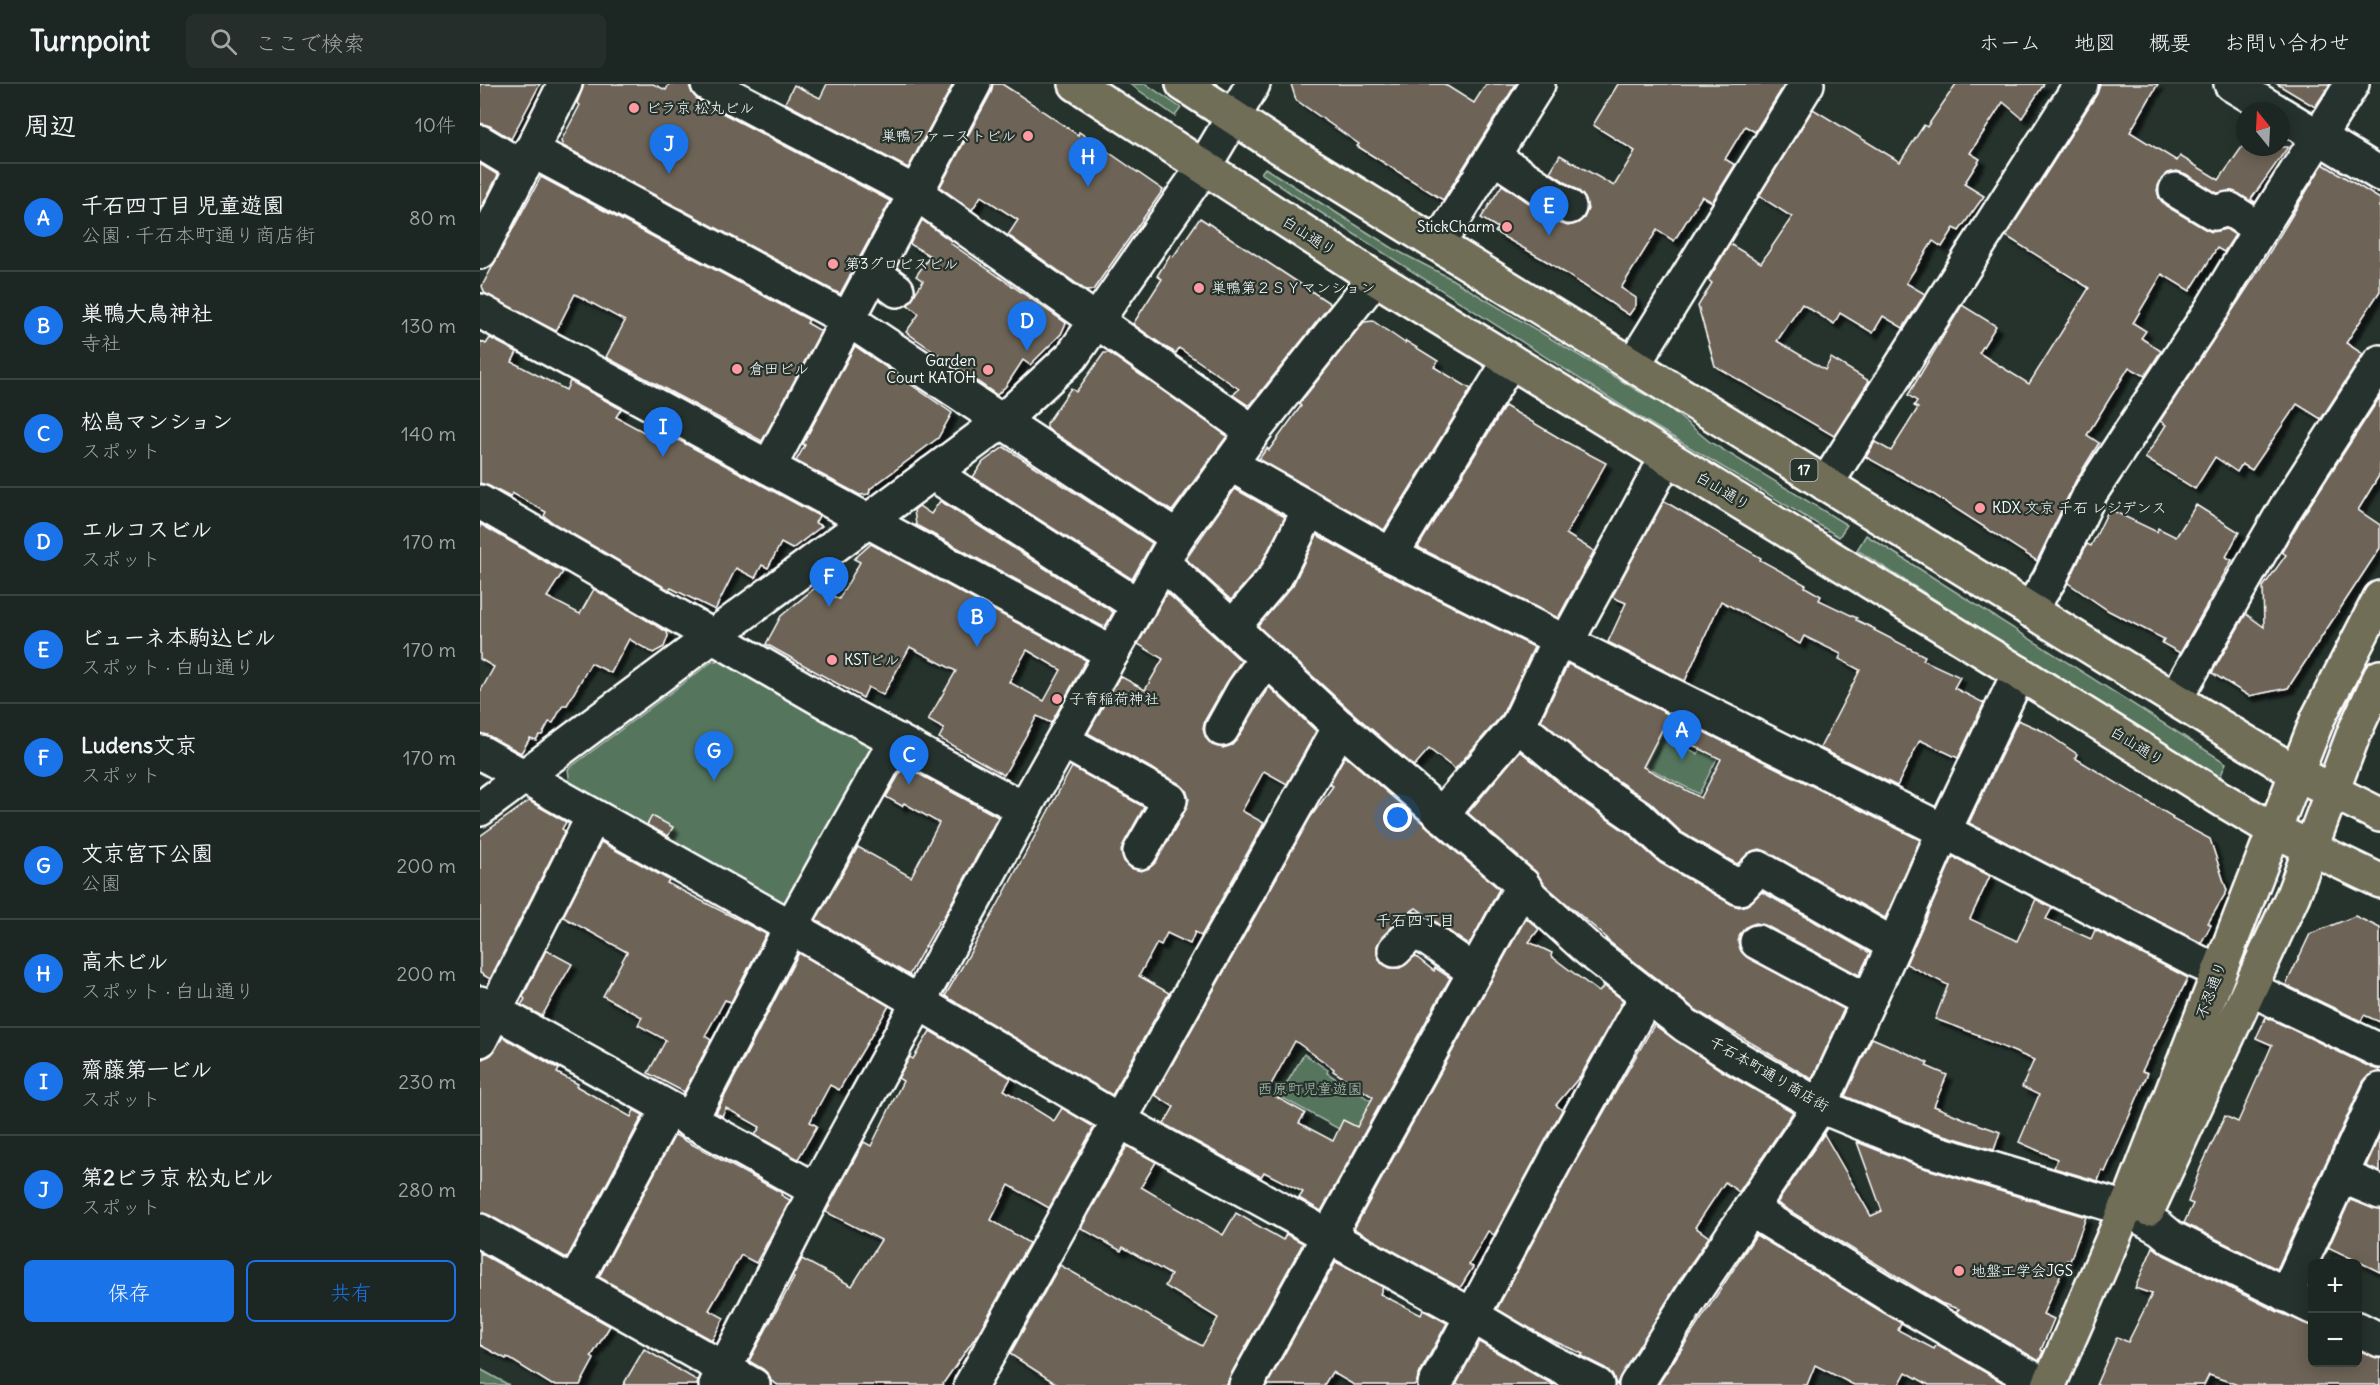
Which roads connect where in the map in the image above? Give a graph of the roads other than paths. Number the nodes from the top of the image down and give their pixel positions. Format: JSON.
{"nodes":[{"id":1,"x":565,"y":84,"type":"edge"},
{"id":2,"x":708,"y":84,"type":"edge"},
{"id":3,"x":974,"y":84,"type":"edge"},
{"id":4,"x":1077,"y":84,"type":"edge"},
{"id":5,"x":1183,"y":84,"type":"edge"},
{"id":6,"x":1253,"y":84,"type":"edge"},
{"id":7,"x":1538,"y":84,"type":"edge"},
{"id":8,"x":1807,"y":84,"type":"edge"},
{"id":9,"x":2081,"y":84,"type":"edge"},
{"id":10,"x":2231,"y":84,"type":"edge"},
{"id":11,"x":2352,"y":84,"type":"edge"},
{"id":12,"x":2261,"y":102,"type":"edge"},
{"id":13,"x":1233,"y":117,"type":"junction"},
{"id":14,"x":2290,"y":119,"type":"edge"},
{"id":15,"x":2319,"y":137,"type":"junction"},
{"id":16,"x":480,"y":142,"type":"edge"},
{"id":17,"x":1494,"y":157,"type":"junction"},
{"id":18,"x":527,"y":159,"type":"junction"},
{"id":19,"x":1203,"y":168,"type":"junction"},
{"id":20,"x":2380,"y":174,"type":"edge"},
{"id":21,"x":2176,"y":190,"type":"dead end"},
{"id":22,"x":916,"y":192,"type":"junction"},
{"id":23,"x":1569,"y":207,"type":"dead end"},
{"id":24,"x":2260,"y":229,"type":"junction"},
{"id":25,"x":482,"y":244,"type":"edge"},
{"id":26,"x":1438,"y":244,"type":"junction"},
{"id":27,"x":1375,"y":278,"type":"junction"},
{"id":28,"x":480,"y":311,"type":"edge"},
{"id":29,"x":849,"y":320,"type":"junction"},
{"id":30,"x":1097,"y":322,"type":"junction"},
{"id":31,"x":1510,"y":361,"type":"junction"},
{"id":32,"x":2380,"y":362,"type":"edge"},
{"id":33,"x":1633,"y":364,"type":"junction"},
{"id":34,"x":1001,"y":422,"type":"junction"},
{"id":35,"x":1253,"y":432,"type":"junction"},
{"id":36,"x":1667,"y":457,"type":"junction"},
{"id":37,"x":1230,"y":464,"type":"junction"},
{"id":38,"x":769,"y":467,"type":"junction"},
{"id":39,"x":932,"y":473,"type":"junction"},
{"id":40,"x":1826,"y":484,"type":"junction"},
{"id":41,"x":480,"y":502,"type":"edge"},
{"id":42,"x":1309,"y":510,"type":"junction"},
{"id":43,"x":869,"y":521,"type":"junction"},
{"id":44,"x":1170,"y":550,"type":"junction"},
{"id":45,"x":1391,"y":555,"type":"junction"},
{"id":46,"x":2380,"y":598,"type":"edge"},
{"id":47,"x":1139,"y":606,"type":"junction"},
{"id":48,"x":2030,"y":610,"type":"junction"},
{"id":49,"x":1233,"y":627,"type":"junction"},
{"id":50,"x":715,"y":637,"type":"junction"},
{"id":51,"x":1562,"y":641,"type":"junction"},
{"id":52,"x":1112,"y":653,"type":"junction"},
{"id":53,"x":1266,"y":659,"type":"junction"},
{"id":54,"x":2019,"y":673,"type":"junction"},
{"id":55,"x":2380,"y":677,"type":"edge"},
{"id":56,"x":2175,"y":699,"type":"junction"},
{"id":57,"x":1518,"y":725,"type":"junction"},
{"id":58,"x":1340,"y":727,"type":"junction"},
{"id":59,"x":1222,"y":729,"type":"dead end"},
{"id":60,"x":896,"y":740,"type":"junction"},
{"id":61,"x":1063,"y":741,"type":"junction"},
{"id":62,"x":480,"y":752,"type":"edge"},
{"id":63,"x":2296,"y":773,"type":"junction"},
{"id":64,"x":524,"y":776,"type":"junction"},
{"id":65,"x":2332,"y":792,"type":"junction"},
{"id":66,"x":1024,"y":809,"type":"junction"},
{"id":67,"x":480,"y":810,"type":"edge"},
{"id":68,"x":1441,"y":815,"type":"junction"},
{"id":69,"x":2380,"y":815,"type":"edge"},
{"id":70,"x":592,"y":817,"type":"junction"},
{"id":71,"x":2274,"y":830,"type":"junction"},
{"id":72,"x":1944,"y":831,"type":"junction"},
{"id":73,"x":2311,"y":848,"type":"junction"},
{"id":74,"x":1140,"y":852,"type":"dead end"},
{"id":75,"x":2380,"y":881,"type":"edge"},
{"id":76,"x":1523,"y":885,"type":"junction"},
{"id":77,"x":792,"y":927,"type":"junction"},
{"id":78,"x":1757,"y":942,"type":"dead end"},
{"id":79,"x":1894,"y":945,"type":"junction"},
{"id":80,"x":1395,"y":951,"type":"dead end"},
{"id":81,"x":2219,"y":971,"type":"junction"},
{"id":82,"x":1475,"y":972,"type":"junction"},
{"id":83,"x":2252,"y":989,"type":"junction"},
{"id":84,"x":1647,"y":996,"type":"junction"},
{"id":85,"x":1868,"y":1001,"type":"junction"},
{"id":86,"x":919,"y":1004,"type":"junction"},
{"id":87,"x":488,"y":1007,"type":"edge"},
{"id":88,"x":480,"y":1040,"type":"edge"},
{"id":89,"x":2380,"y":1051,"type":"edge"},
{"id":90,"x":2380,"y":1090,"type":"edge"},
{"id":91,"x":1820,"y":1106,"type":"junction"},
{"id":92,"x":679,"y":1115,"type":"junction"},
{"id":93,"x":1120,"y":1121,"type":"junction"},
{"id":94,"x":2342,"y":1176,"type":"junction"},
{"id":95,"x":816,"y":1190,"type":"junction"},
{"id":96,"x":2380,"y":1192,"type":"edge"},
{"id":97,"x":1750,"y":1209,"type":"junction"},
{"id":98,"x":2135,"y":1214,"type":"junction"},
{"id":99,"x":480,"y":1231,"type":"edge"},
{"id":100,"x":1329,"y":1238,"type":"junction"},
{"id":101,"x":574,"y":1284,"type":"junction"},
{"id":102,"x":2300,"y":1301,"type":"edge"},
{"id":103,"x":1473,"y":1316,"type":"junction"},
{"id":104,"x":2362,"y":1331,"type":"edge"},
{"id":105,"x":2380,"y":1340,"type":"edge"},
{"id":106,"x":720,"y":1377,"type":"edge"},
{"id":107,"x":753,"y":1385,"type":"edge"},
{"id":108,"x":971,"y":1385,"type":"edge"},
{"id":109,"x":1246,"y":1385,"type":"edge"},
{"id":110,"x":1435,"y":1385,"type":"edge"},
{"id":111,"x":1597,"y":1385,"type":"edge"},
{"id":112,"x":1636,"y":1385,"type":"edge"},
{"id":113,"x":2044,"y":1385,"type":"edge"},
{"id":114,"x":2049,"y":1385,"type":"edge"},
{"id":115,"x":2073,"y":1385,"type":"edge"}],
"edges":[{"from":1,"to":18,"type":"street"},
{"from":2,"to":22,"type":"street"},
{"from":3,"to":22,"type":"street"},
{"from":4,"to":19,"type":"main road","name":"白山通り"},
{"from":5,"to":13,"type":"main road","number":"17"},
{"from":6,"to":13,"type":"street"},
{"from":7,"to":17,"type":"street"},
{"from":8,"to":33,"type":"street"},
{"from":9,"to":40,"type":"street"},
{"from":10,"to":12,"type":"street"},
{"from":11,"to":15,"type":"street"},
{"from":13,"to":19,"type":"street"},
{"from":13,"to":26,"type":"main road","number":"17"},
{"from":14,"to":15,"type":"street"},
{"from":15,"to":20,"type":"street"},
{"from":15,"to":24,"type":"street"},
{"from":16,"to":18,"type":"street","name":"千石本町通り商店街"},
{"from":17,"to":23,"type":"street"},
{"from":17,"to":26,"type":"street"},
{"from":18,"to":25,"type":"street"},
{"from":18,"to":29,"type":"street","name":"千石本町通り商店街"},
{"from":19,"to":27,"type":"main road","name":"白山通り"},
{"from":19,"to":30,"type":"street"},
{"from":21,"to":24,"type":"street"},
{"from":22,"to":29,"type":"street"},
{"from":22,"to":30,"type":"street"},
{"from":24,"to":48,"type":"street"},
{"from":26,"to":33,"type":"main road","number":"17"},
{"from":27,"to":31,"type":"main road","name":"白山通り"},
{"from":27,"to":35,"type":"street"},
{"from":28,"to":38,"type":"street"},
{"from":29,"to":34,"type":"street","name":"千石本町通り商店街"},
{"from":29,"to":38,"type":"street"},
{"from":30,"to":34,"type":"street"},
{"from":30,"to":35,"type":"street"},
{"from":31,"to":36,"type":"main road","name":"白山通り"},
{"from":31,"to":45,"type":"street"},
{"from":32,"to":56,"type":"street"},
{"from":33,"to":40,"type":"main road","number":"17"},
{"from":34,"to":39,"type":"street"},
{"from":34,"to":44,"type":"street","name":"千石本町通り商店街"},
{"from":35,"to":37,"type":"street"},
{"from":36,"to":51,"type":"street"},
{"from":36,"to":54,"type":"main road","name":"白山通り"},
{"from":37,"to":42,"type":"street"},
{"from":37,"to":44,"type":"street"},
{"from":38,"to":43,"type":"street"},
{"from":39,"to":43,"type":"street"},
{"from":39,"to":47,"type":"street"},
{"from":40,"to":48,"type":"main road","number":"17"},
{"from":41,"to":50,"type":"street"},
{"from":42,"to":45,"type":"street"},
{"from":42,"to":49,"type":"street"},
{"from":43,"to":50,"type":"street"},
{"from":43,"to":52,"type":"street"},
{"from":44,"to":47,"type":"street"},
{"from":44,"to":49,"type":"street","name":"千石本町通り商店街"},
{"from":45,"to":51,"type":"street"},
{"from":46,"to":63,"type":"main road","name":"不忍通り"},
{"from":47,"to":52,"type":"street"},
{"from":48,"to":56,"type":"main road","number":"17"},
{"from":49,"to":53,"type":"street","name":"千石本町通り商店街"},
{"from":50,"to":60,"type":"street"},
{"from":50,"to":64,"type":"street"},
{"from":51,"to":57,"type":"street"},
{"from":51,"to":72,"type":"street"},
{"from":52,"to":61,"type":"street"},
{"from":53,"to":58,"type":"street","name":"千石本町通り商店街"},
{"from":53,"to":59,"type":"street"},
{"from":54,"to":71,"type":"main road","name":"白山通り"},
{"from":54,"to":72,"type":"street"},
{"from":55,"to":65,"type":"main road","name":"不忍通り"},
{"from":56,"to":63,"type":"main road","number":"17"},
{"from":57,"to":68,"type":"street"},
{"from":57,"to":79,"type":"street"},
{"from":58,"to":68,"type":"street","name":"千石本町通り商店街"},
{"from":58,"to":93,"type":"street"},
{"from":60,"to":66,"type":"street"},
{"from":60,"to":77,"type":"street"},
{"from":61,"to":66,"type":"street"},
{"from":61,"to":74,"type":"street"},
{"from":62,"to":64,"type":"street"},
{"from":63,"to":65,"type":"main road","number":"17"},
{"from":63,"to":71,"type":"main road","name":"不忍通り"},
{"from":64,"to":67,"type":"street"},
{"from":64,"to":70,"type":"street"},
{"from":65,"to":69,"type":"main road","number":"17"},
{"from":65,"to":73,"type":"main road","name":"不忍通り"},
{"from":66,"to":86,"type":"street"},
{"from":68,"to":76,"type":"street","name":"千石本町通り商店街"},
{"from":70,"to":77,"type":"street"},
{"from":70,"to":87,"type":"street"},
{"from":71,"to":73,"type":"main road","name":"白山通り"},
{"from":71,"to":81,"type":"main road","name":"不忍通り"},
{"from":72,"to":79,"type":"street"},
{"from":72,"to":81,"type":"street"},
{"from":73,"to":75,"type":"main road","name":"白山通り"},
{"from":73,"to":83,"type":"main road","name":"不忍通り"},
{"from":76,"to":82,"type":"street"},
{"from":76,"to":84,"type":"street","name":"千石本町通り商店街"},
{"from":77,"to":86,"type":"street"},
{"from":77,"to":92,"type":"street"},
{"from":78,"to":85,"type":"street"},
{"from":79,"to":85,"type":"street"},
{"from":80,"to":82,"type":"street"},
{"from":81,"to":98,"type":"main road","name":"不忍通り"},
{"from":82,"to":100,"type":"street"},
{"from":83,"to":89,"type":"street"},
{"from":83,"to":98,"type":"main road","name":"不忍通り"},
{"from":84,"to":91,"type":"street","name":"千石本町通り商店街"},
{"from":84,"to":103,"type":"street"},
{"from":85,"to":91,"type":"street"},
{"from":86,"to":93,"type":"street"},
{"from":86,"to":95,"type":"street"},
{"from":87,"to":88,"type":"street"},
{"from":87,"to":92,"type":"street"},
{"from":90,"to":94,"type":"street"},
{"from":91,"to":97,"type":"street"},
{"from":91,"to":98,"type":"street","name":"千石本町通り商店街"},
{"from":92,"to":95,"type":"street"},
{"from":92,"to":101,"type":"street"},
{"from":93,"to":100,"type":"street"},
{"from":93,"to":108,"type":"street"},
{"from":94,"to":96,"type":"street"},
{"from":94,"to":102,"type":"street"},
{"from":95,"to":106,"type":"street"},
{"from":97,"to":112,"type":"street"},
{"from":97,"to":113,"type":"street"},
{"from":98,"to":102,"type":"street","name":"千石本町通り商店街"},
{"from":98,"to":114,"type":"main road","name":"不忍通り"},
{"from":98,"to":115,"type":"main road","name":"不忍通り"},
{"from":99,"to":101,"type":"street"},
{"from":100,"to":103,"type":"street"},
{"from":100,"to":109,"type":"street"},
{"from":101,"to":106,"type":"street"},
{"from":103,"to":110,"type":"street"},
{"from":103,"to":111,"type":"street"},
{"from":104,"to":105,"type":"street"},
{"from":106,"to":107,"type":"street"}]}
